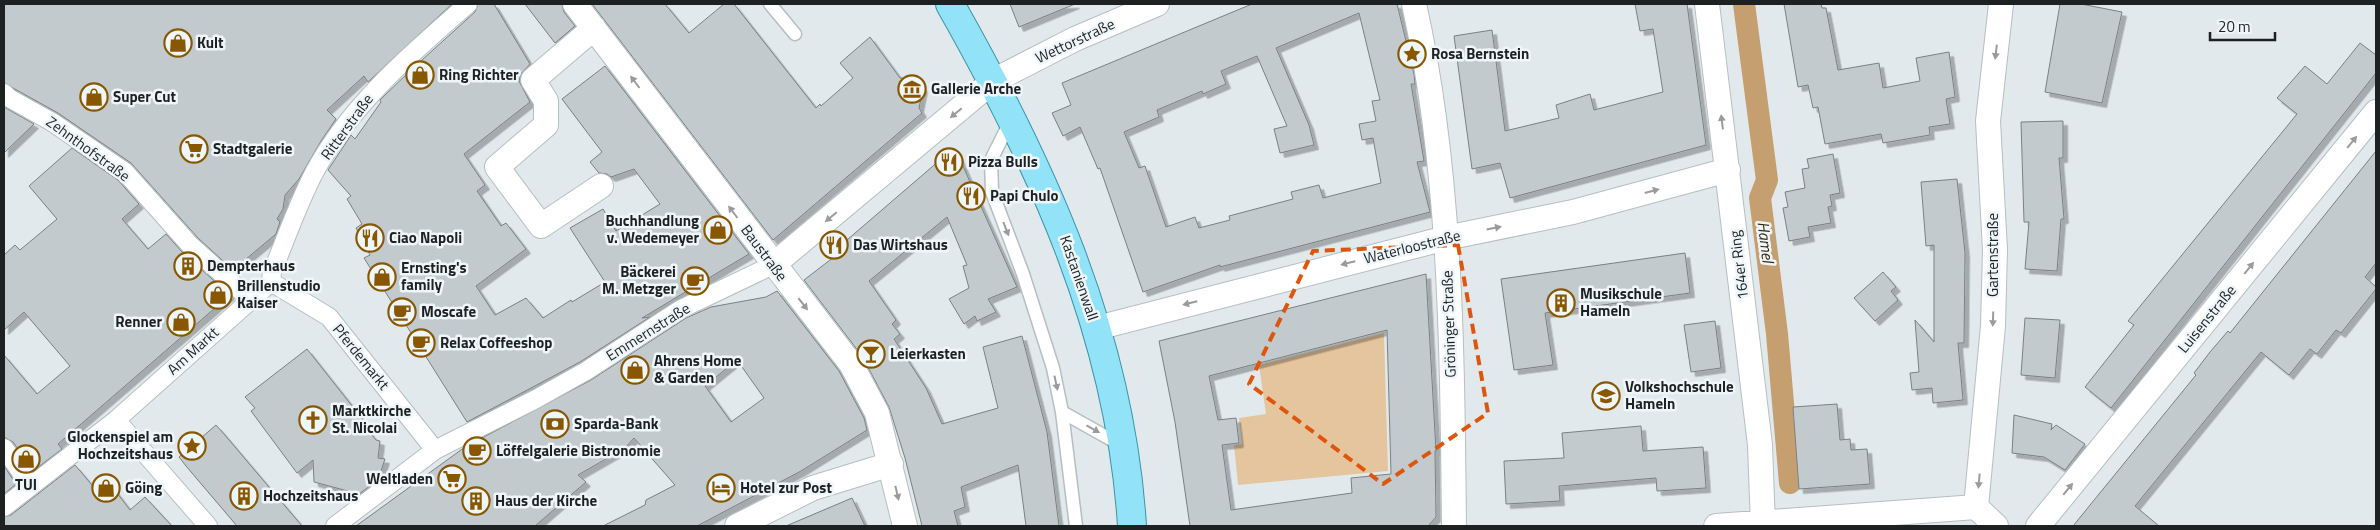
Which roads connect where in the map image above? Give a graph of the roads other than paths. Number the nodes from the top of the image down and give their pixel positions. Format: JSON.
{"nodes":[{"id":1,"x":468,"y":4,"type":"edge"},
{"id":2,"x":575,"y":4,"type":"edge"},
{"id":3,"x":770,"y":4,"type":"edge"},
{"id":4,"x":950,"y":4,"type":"edge"},
{"id":5,"x":1157,"y":4,"type":"edge"},
{"id":6,"x":1414,"y":4,"type":"edge"},
{"id":7,"x":1707,"y":4,"type":"edge"},
{"id":8,"x":2001,"y":4,"type":"edge"},
{"id":9,"x":594,"y":28,"type":"junction"},
{"id":10,"x":795,"y":34,"type":"dead end"},
{"id":11,"x":993,"y":82,"type":"junction"},
{"id":12,"x":4,"y":93,"type":"edge"},
{"id":13,"x":2376,"y":112,"type":"edge"},
{"id":14,"x":1012,"y":118,"type":"junction"},
{"id":15,"x":1728,"y":170,"type":"junction"},
{"id":16,"x":601,"y":186,"type":"dead end"},
{"id":17,"x":1446,"y":238,"type":"junction"},
{"id":18,"x":773,"y":265,"type":"junction"},
{"id":19,"x":271,"y":282,"type":"junction"},
{"id":20,"x":251,"y":300,"type":"junction"},
{"id":21,"x":1097,"y":328,"type":"junction"},
{"id":22,"x":1062,"y":412,"type":"junction"},
{"id":23,"x":116,"y":420,"type":"junction"},
{"id":24,"x":1124,"y":446,"type":"junction"},
{"id":25,"x":4,"y":448,"type":"edge"},
{"id":26,"x":435,"y":450,"type":"junction"},
{"id":27,"x":891,"y":464,"type":"junction"},
{"id":28,"x":31,"y":486,"type":"junction"},
{"id":29,"x":4,"y":507,"type":"edge"},
{"id":30,"x":1976,"y":507,"type":"junction"},
{"id":31,"x":1763,"y":524,"type":"edge"},
{"id":32,"x":208,"y":526,"type":"edge"},
{"id":33,"x":335,"y":526,"type":"edge"},
{"id":34,"x":737,"y":526,"type":"edge"},
{"id":35,"x":905,"y":526,"type":"edge"},
{"id":36,"x":1076,"y":526,"type":"edge"},
{"id":37,"x":1132,"y":526,"type":"edge"},
{"id":38,"x":1454,"y":526,"type":"edge"},
{"id":39,"x":1716,"y":526,"type":"edge"},
{"id":40,"x":1996,"y":526,"type":"edge"},
{"id":41,"x":2038,"y":526,"type":"edge"}],
"edges":[{"from":1,"to":19,"type":"street","name":"Ritterstraße"},
{"from":2,"to":9,"type":"street","name":"Baustraße"},
{"from":3,"to":10,"type":"lane"},
{"from":4,"to":11,"type":"main road","name":"Kastanienwall"},
{"from":5,"to":11,"type":"street","name":"Wettorstraße"},
{"from":6,"to":17,"type":"street","name":"Gröninger Straße"},
{"from":15,"to":7,"type":"street","name":"164er Ring","one_way":true},
{"from":8,"to":30,"type":"street","name":"Gartenstraße","one_way":true},
{"from":9,"to":16,"type":"street"},
{"from":18,"to":9,"type":"street","name":"Baustraße","one_way":true},
{"from":11,"to":14,"type":"main road","name":"Kastanienwall"},
{"from":11,"to":18,"type":"street","name":"Emmernstraße","one_way":true},
{"from":12,"to":20,"type":"street","name":"Zehnthofstraße"},
{"from":41,"to":13,"type":"street","name":"Luisenstraße","one_way":true},
{"from":14,"to":21,"type":"main road","name":"Kastanienwall"},
{"from":14,"to":22,"type":"lane","one_way":true},
{"from":17,"to":15,"type":"street","name":"Waterloostraße","one_way":true},
{"from":15,"to":31,"type":"street","name":"164er Ring"},
{"from":17,"to":21,"type":"street","name":"Waterloostraße","one_way":true},
{"from":17,"to":38,"type":"street","name":"Gröninger Straße"},
{"from":18,"to":26,"type":"street","name":"Emmernstraße"},
{"from":18,"to":27,"type":"street","name":"Baustraße","one_way":true},
{"from":19,"to":20,"type":"street","name":"Am Markt"},
{"from":19,"to":26,"type":"street","name":"Pferdemarkt"},
{"from":20,"to":23,"type":"street","name":"Am Markt"},
{"from":21,"to":24,"type":"main road","name":"Kastanienwall"},
{"from":22,"to":24,"type":"lane","one_way":true},
{"from":22,"to":36,"type":"lane"},
{"from":23,"to":28,"type":"street","name":"Am Markt"},
{"from":23,"to":32,"type":"street"},
{"from":24,"to":37,"type":"main road","name":"Kastanienwall"},
{"from":25,"to":28,"type":"street"},
{"from":26,"to":33,"type":"street","name":"Emmernstraße"},
{"from":27,"to":34,"type":"street"},
{"from":27,"to":35,"type":"street","name":"Baustraße","one_way":true},
{"from":28,"to":29,"type":"street","name":"Am Markt"},
{"from":30,"to":31,"type":"street"},
{"from":30,"to":40,"type":"street"},
{"from":31,"to":39,"type":"street"}]}
